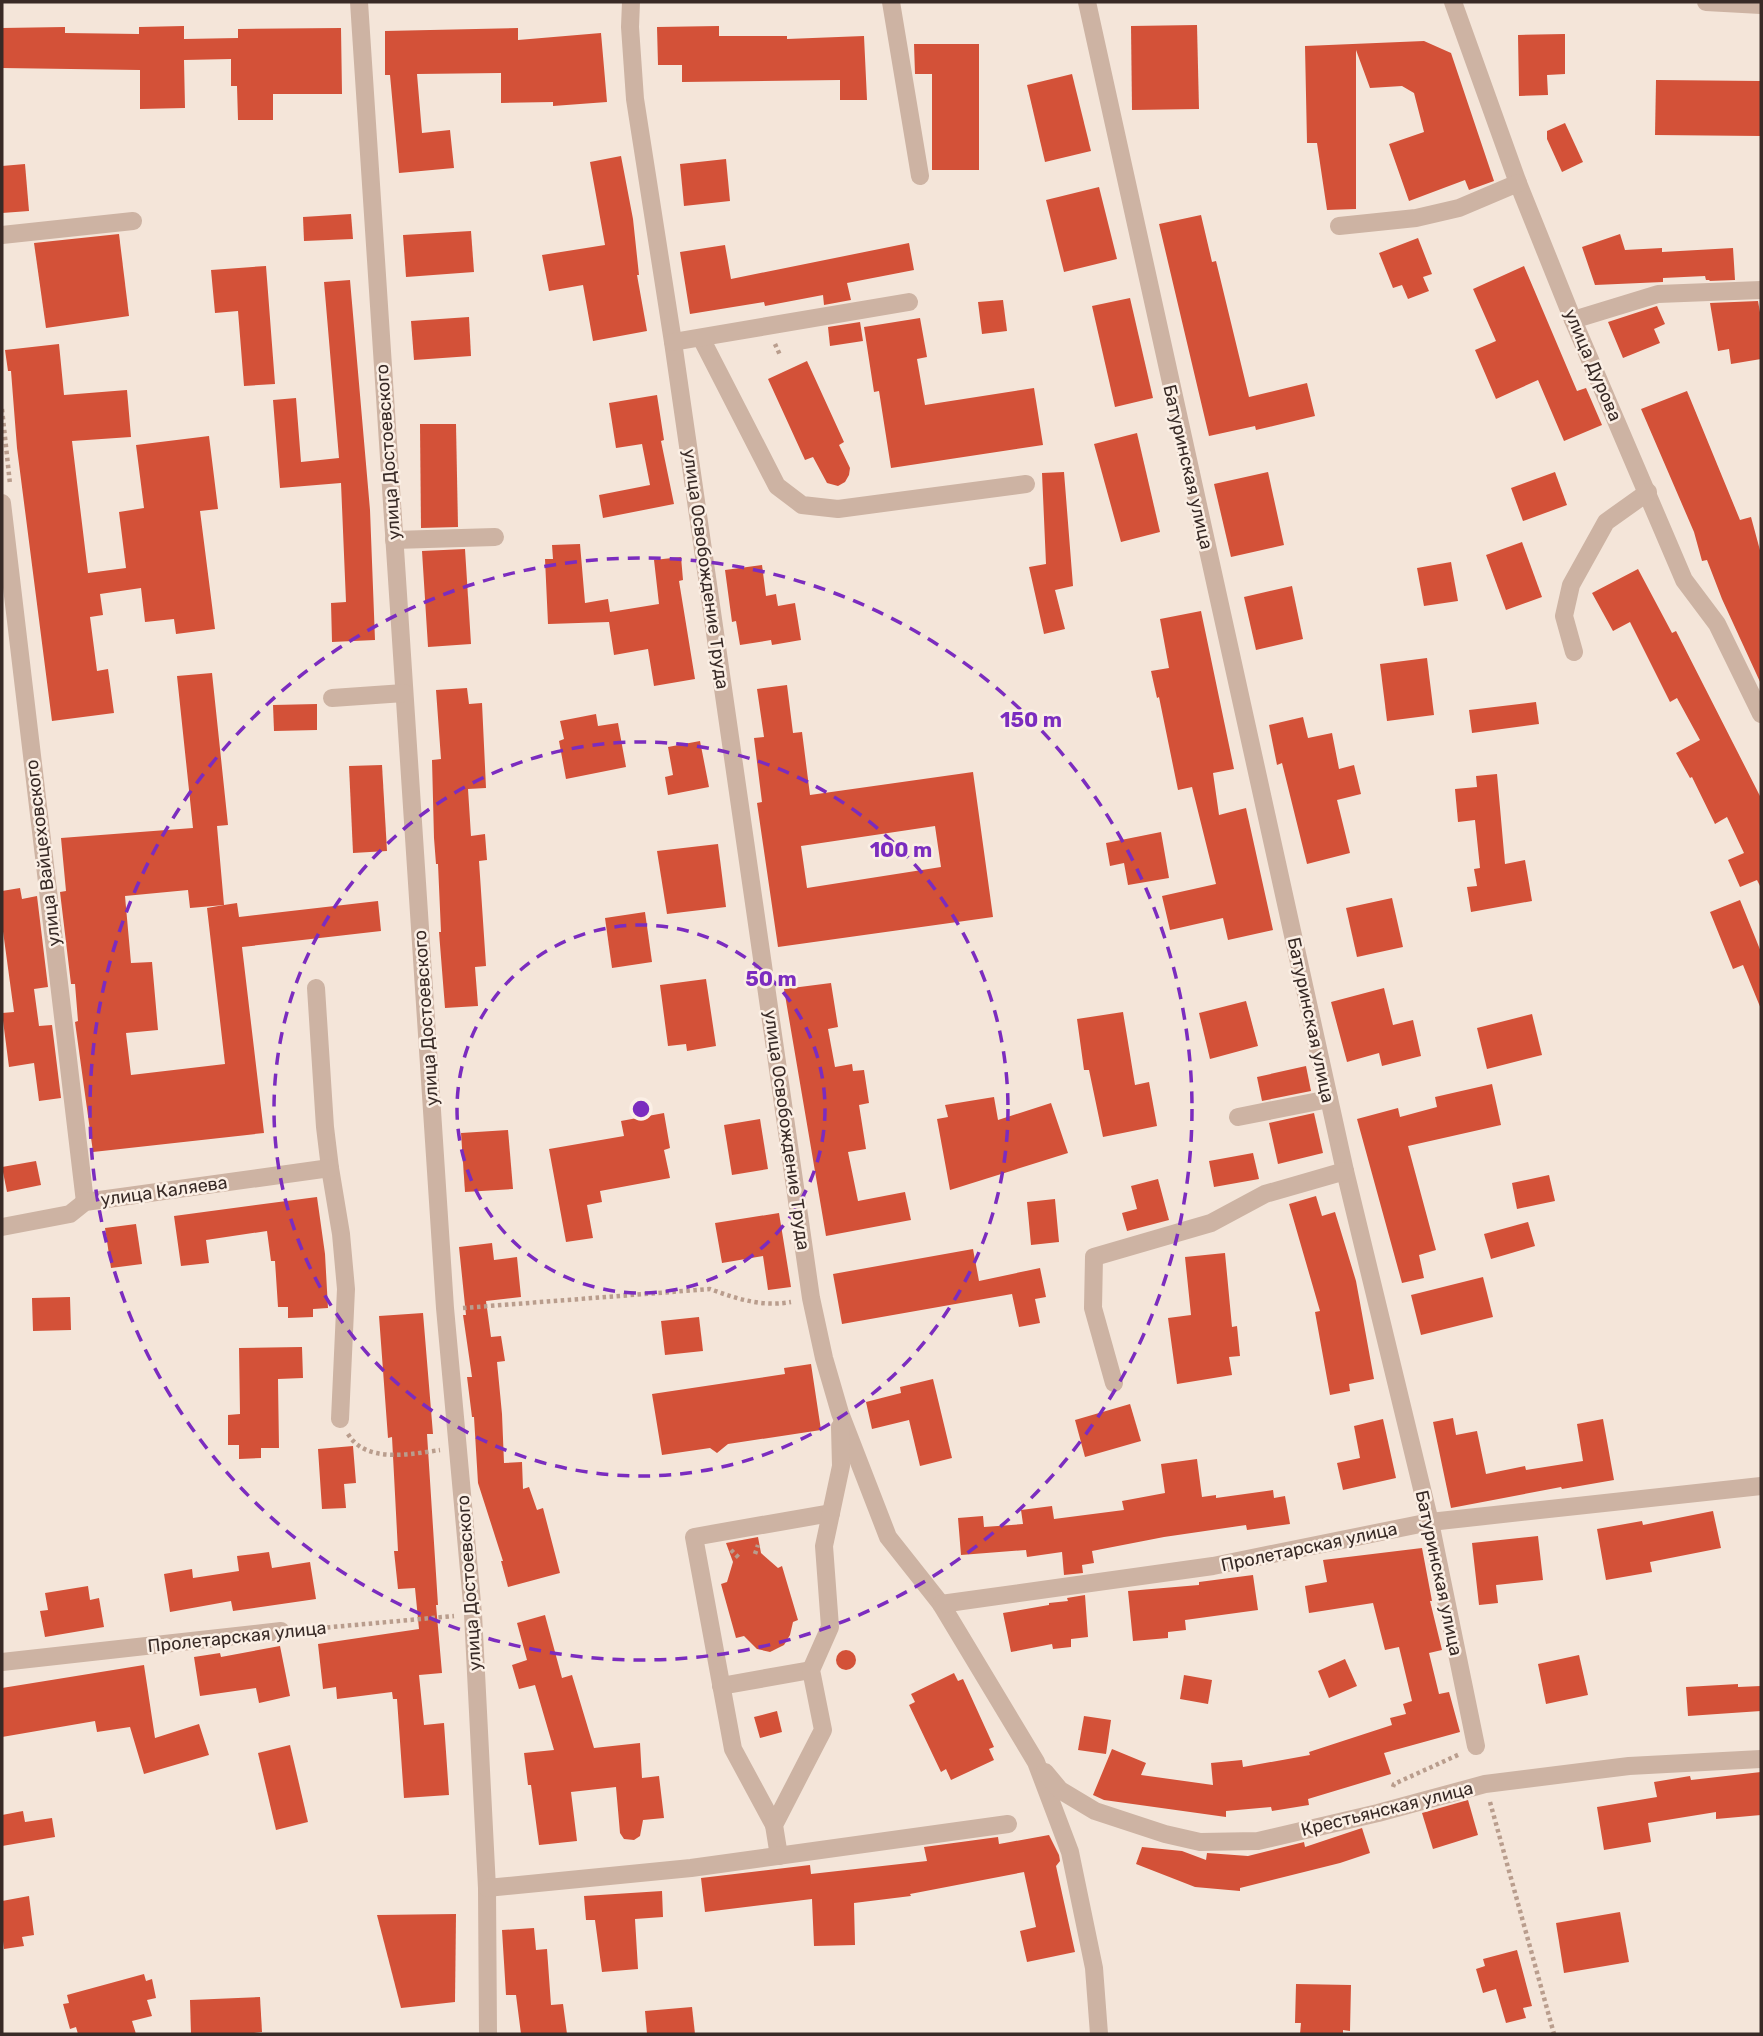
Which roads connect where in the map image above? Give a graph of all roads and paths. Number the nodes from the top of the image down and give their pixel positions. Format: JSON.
{"nodes":[{"id":1,"x":359,"y":2,"type":"edge"},
{"id":2,"x":631,"y":2,"type":"edge"},
{"id":3,"x":891,"y":2,"type":"edge"},
{"id":4,"x":1087,"y":2,"type":"edge"},
{"id":5,"x":1453,"y":2,"type":"edge"},
{"id":6,"x":1706,"y":2,"type":"edge"},
{"id":7,"x":1761,"y":5,"type":"edge"},
{"id":8,"x":920,"y":176,"type":"dead end"},
{"id":9,"x":1518,"y":183,"type":"junction"},
{"id":10,"x":133,"y":221,"type":"dead end"},
{"id":11,"x":1339,"y":226,"type":"dead end"},
{"id":12,"x":2,"y":235,"type":"edge"},
{"id":13,"x":1761,"y":289,"type":"edge"},
{"id":14,"x":909,"y":302,"type":"dead end"},
{"id":15,"x":1573,"y":320,"type":"junction"},
{"id":16,"x":701,"y":338,"type":"junction"},
{"id":17,"x":673,"y":342,"type":"junction"},
{"id":18,"x":1027,"y":484,"type":"dead end"},
{"id":19,"x":1648,"y":492,"type":"junction"},
{"id":20,"x":2,"y":503,"type":"edge"},
{"id":21,"x":495,"y":537,"type":"dead end"},
{"id":22,"x":394,"y":540,"type":"junction"},
{"id":23,"x":1574,"y":652,"type":"dead end"},
{"id":24,"x":404,"y":693,"type":"junction"},
{"id":25,"x":332,"y":698,"type":"dead end"},
{"id":26,"x":1761,"y":714,"type":"edge"},
{"id":27,"x":316,"y":988,"type":"dead end"},
{"id":28,"x":1329,"y":1099,"type":"junction"},
{"id":29,"x":1238,"y":1117,"type":"dead end"},
{"id":30,"x":330,"y":1168,"type":"junction"},
{"id":31,"x":1345,"y":1171,"type":"junction"},
{"id":32,"x":85,"y":1202,"type":"junction"},
{"id":33,"x":2,"y":1227,"type":"edge"},
{"id":34,"x":811,"y":1298,"type":"junction"},
{"id":35,"x":445,"y":1308,"type":"junction"},
{"id":36,"x":1114,"y":1383,"type":"dead end"},
{"id":37,"x":840,"y":1413,"type":"junction"},
{"id":38,"x":340,"y":1419,"type":"joint"},
{"id":39,"x":458,"y":1448,"type":"junction"},
{"id":40,"x":1761,"y":1486,"type":"edge"},
{"id":41,"x":831,"y":1513,"type":"junction"},
{"id":42,"x":1430,"y":1522,"type":"junction"},
{"id":43,"x":941,"y":1604,"type":"junction"},
{"id":44,"x":473,"y":1614,"type":"junction"},
{"id":45,"x":281,"y":1632,"type":"joint"},
{"id":46,"x":2,"y":1662,"type":"edge"},
{"id":47,"x":811,"y":1670,"type":"junction"},
{"id":48,"x":721,"y":1686,"type":"junction"},
{"id":49,"x":1476,"y":1746,"type":"joint"},
{"id":50,"x":1761,"y":1759,"type":"edge"},
{"id":51,"x":1036,"y":1762,"type":"junction"},
{"id":52,"x":794,"y":1783,"type":"junction"},
{"id":53,"x":752,"y":1784,"type":"junction"},
{"id":54,"x":1485,"y":1784,"type":"junction"},
{"id":55,"x":1378,"y":1813,"type":"junction"},
{"id":56,"x":1008,"y":1824,"type":"dead end"},
{"id":57,"x":774,"y":1825,"type":"junction"},
{"id":58,"x":779,"y":1856,"type":"junction"},
{"id":59,"x":487,"y":1888,"type":"junction"},
{"id":60,"x":488,"y":2034,"type":"edge"},
{"id":61,"x":1099,"y":2034,"type":"edge"},
{"id":62,"x":1554,"y":2034,"type":"edge"}],
"edges":[{"from":1,"to":22,"type":"street","name":"улица Достоевского"},
{"from":2,"to":17,"type":"street","name":"улица Освобождение Труда"},
{"from":3,"to":8,"type":"street"},
{"from":4,"to":28,"type":"street","name":"Батуринская улица"},
{"from":5,"to":9,"type":"street","name":"улица Дурова"},
{"from":6,"to":7,"type":"street"},
{"from":9,"to":11,"type":"street"},
{"from":9,"to":15,"type":"street","name":"улица Дурова"},
{"from":10,"to":12,"type":"street"},
{"from":13,"to":15,"type":"street"},
{"from":14,"to":16,"type":"street"},
{"from":15,"to":19,"type":"street","name":"улица Дурова"},
{"from":16,"to":17,"type":"street"},
{"from":16,"to":18,"type":"street"},
{"from":17,"to":34,"type":"street","name":"улица Освобождение Труда"},
{"from":19,"to":23,"type":"street"},
{"from":19,"to":26,"type":"street","name":"улица Дурова"},
{"from":20,"to":32,"type":"street","name":"улица Вайцеховского"},
{"from":21,"to":22,"type":"street"},
{"from":22,"to":24,"type":"street","name":"улица Достоевского"},
{"from":24,"to":25,"type":"street"},
{"from":24,"to":35,"type":"street","name":"улица Достоевского"},
{"from":27,"to":30,"type":"street"},
{"from":28,"to":29,"type":"street"},
{"from":28,"to":31,"type":"street","name":"Батуринская улица"},
{"from":30,"to":32,"type":"street","name":"улица Каляева"},
{"from":30,"to":38,"type":"street"},
{"from":31,"to":36,"type":"street"},
{"from":31,"to":42,"type":"street","name":"Батуринская улица"},
{"from":32,"to":33,"type":"street","name":"улица Каляева"},
{"from":34,"to":35,"type":"path"},
{"from":34,"to":37,"type":"street","name":"улица Освобождение Труда"},
{"from":35,"to":39,"type":"street","name":"улица Достоевского"},
{"from":37,"to":41,"type":"street"},
{"from":37,"to":43,"type":"street","name":"улица Освобождение Труда"},
{"from":38,"to":39,"type":"path"},
{"from":39,"to":44,"type":"street","name":"улица Достоевского"},
{"from":40,"to":42,"type":"street","name":"Пролетарская улица"},
{"from":41,"to":47,"type":"street"},
{"from":41,"to":48,"type":"street"},
{"from":42,"to":43,"type":"street","name":"Пролетарская улица"},
{"from":42,"to":49,"type":"street","name":"Батуринская улица"},
{"from":43,"to":51,"type":"street","name":"улица Освобождение Труда"},
{"from":44,"to":45,"type":"path","name":"Пролетарская улица"},
{"from":44,"to":59,"type":"street","name":"улица Достоевского"},
{"from":45,"to":46,"type":"street","name":"Пролетарская улица"},
{"from":47,"to":48,"type":"street"},
{"from":47,"to":52,"type":"street"},
{"from":48,"to":53,"type":"street"},
{"from":49,"to":55,"type":"path"},
{"from":50,"to":54,"type":"street","name":"Крестьянская улица"},
{"from":51,"to":55,"type":"street","name":"Крестьянская улица"},
{"from":51,"to":61,"type":"street","name":"улица Освобождение Труда"},
{"from":52,"to":53,"type":"street"},
{"from":52,"to":57,"type":"street"},
{"from":53,"to":57,"type":"street"},
{"from":54,"to":55,"type":"street","name":"Крестьянская улица"},
{"from":54,"to":62,"type":"path"},
{"from":56,"to":58,"type":"street"},
{"from":57,"to":58,"type":"street"},
{"from":58,"to":59,"type":"street"},
{"from":59,"to":60,"type":"street","name":"улица Достоевского"}]}
